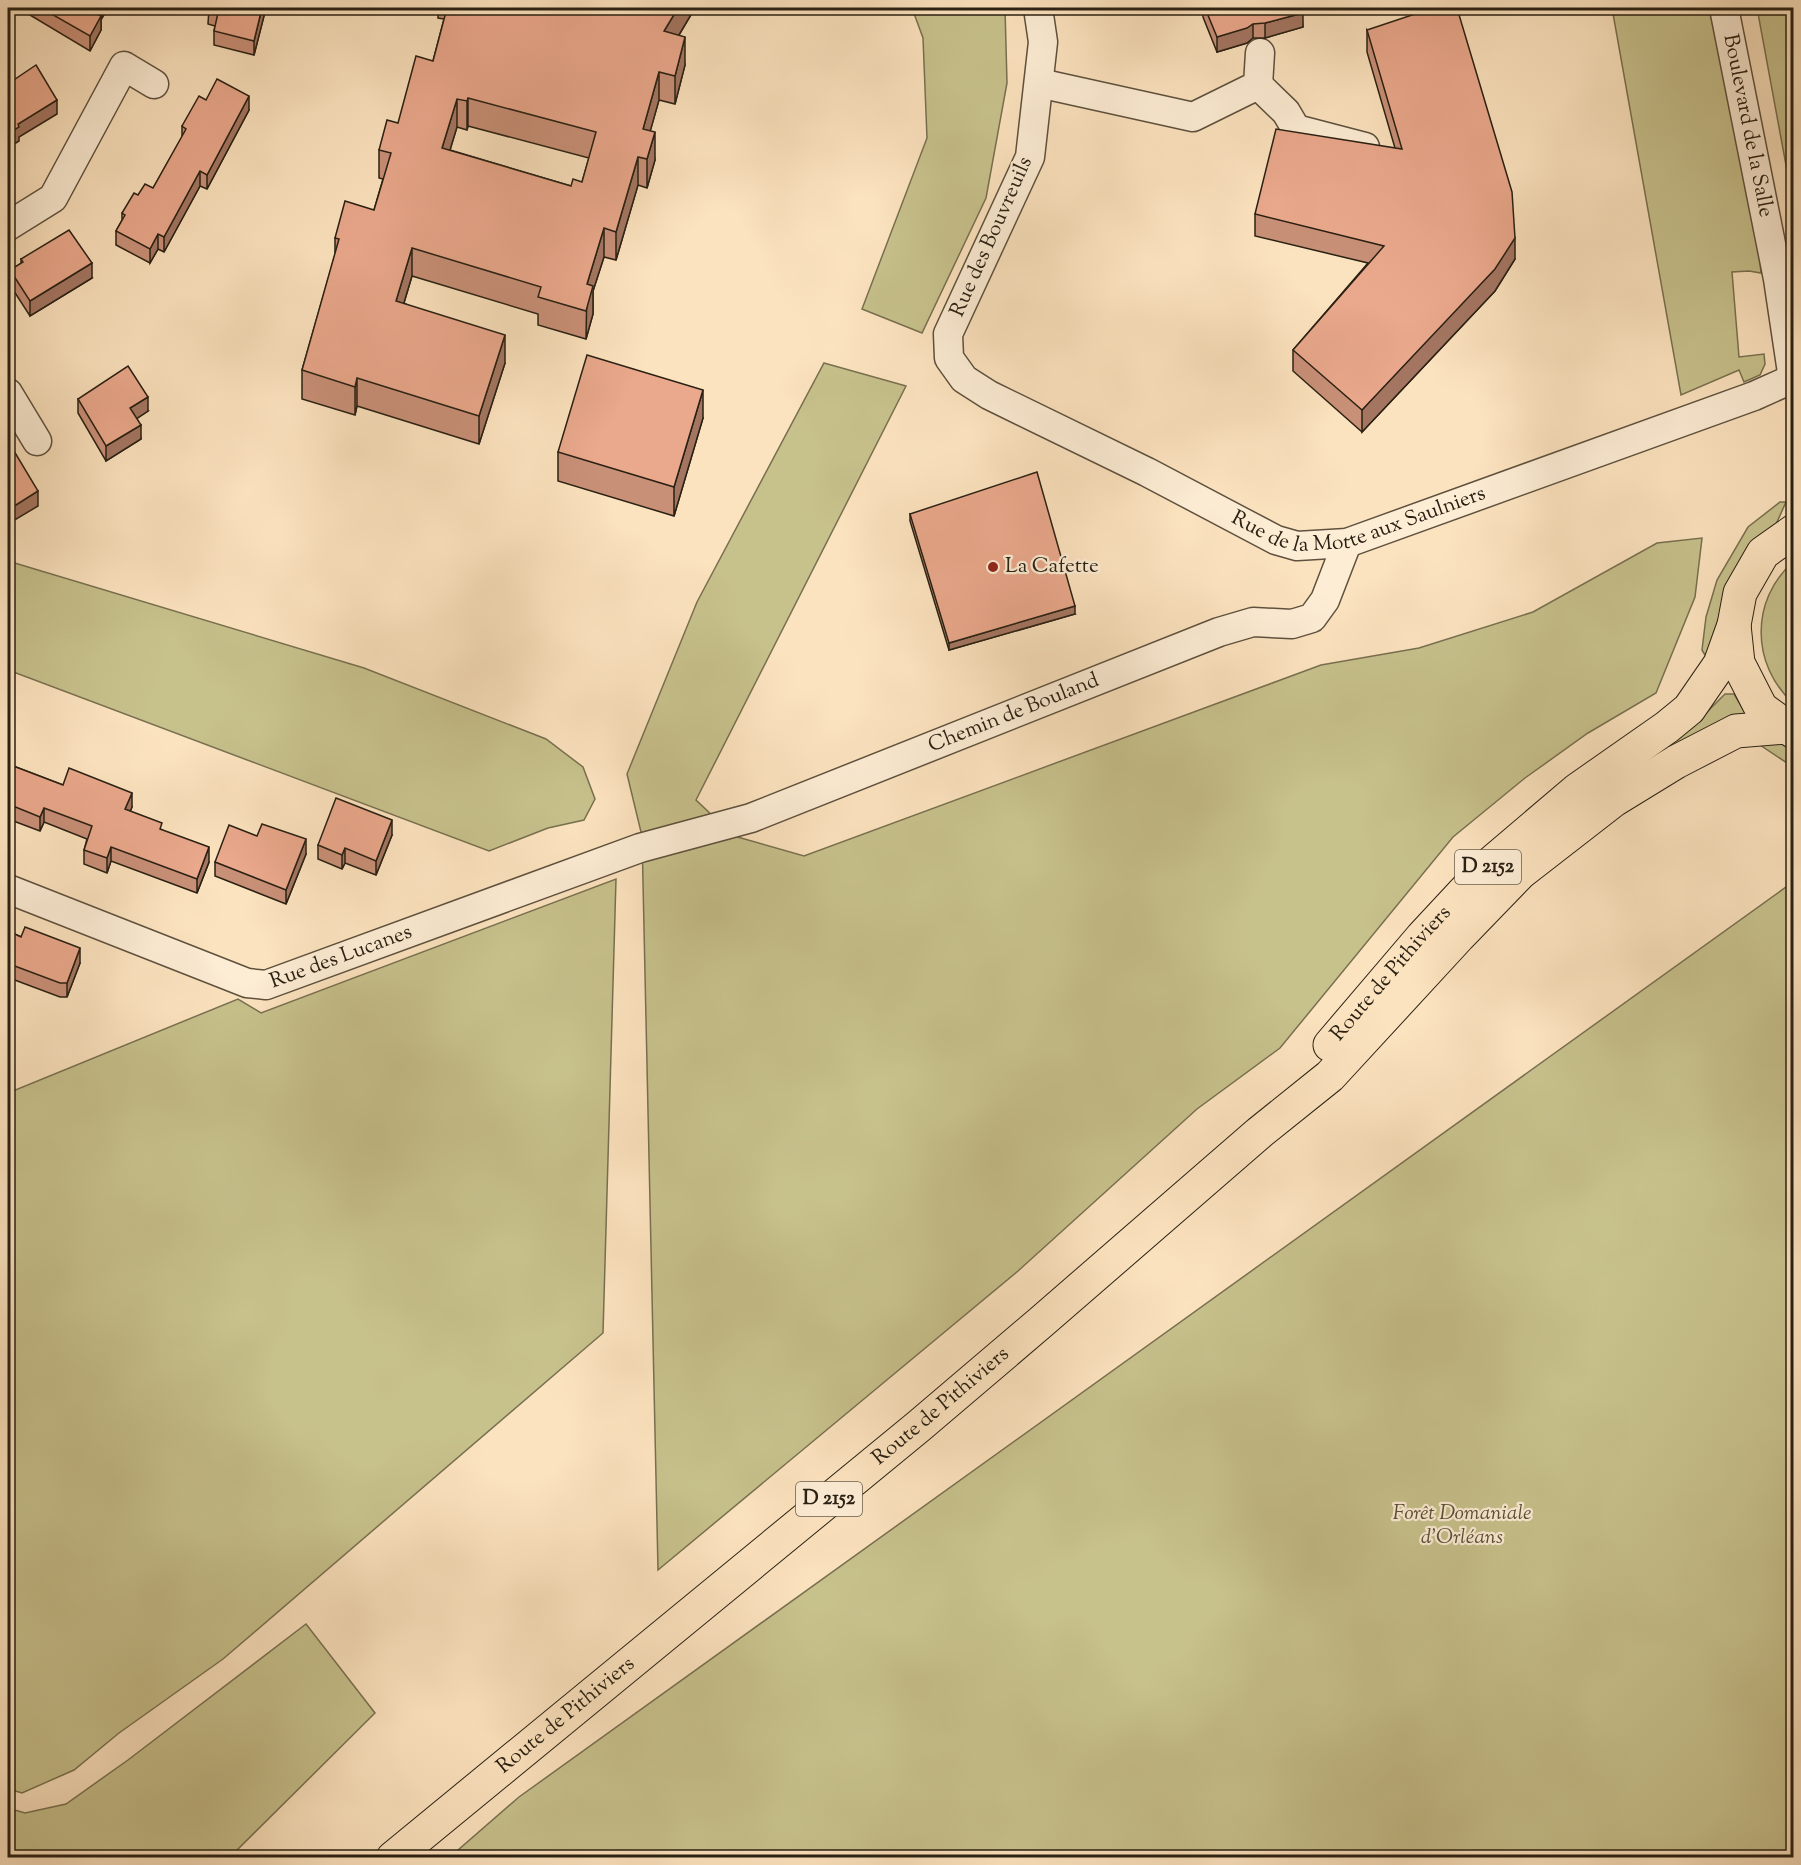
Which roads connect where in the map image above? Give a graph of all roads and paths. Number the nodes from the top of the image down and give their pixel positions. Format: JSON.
{"nodes":[{"id":1,"x":1038,"y":8,"type":"edge"},
{"id":2,"x":1724,"y":8,"type":"edge"},
{"id":3,"x":1260,"y":53,"type":"dead end"},
{"id":4,"x":1039,"y":83,"type":"junction"},
{"id":5,"x":154,"y":84,"type":"dead end"},
{"id":6,"x":1258,"y":85,"type":"junction"},
{"id":7,"x":1376,"y":150,"type":"edge"},
{"id":8,"x":8,"y":226,"type":"edge"},
{"id":9,"x":949,"y":358,"type":"joint"},
{"id":10,"x":1793,"y":383,"type":"edge"},
{"id":11,"x":8,"y":393,"type":"edge"},
{"id":12,"x":37,"y":441,"type":"dead end"},
{"id":13,"x":1792,"y":525,"type":"edge"},
{"id":14,"x":1347,"y":543,"type":"junction"},
{"id":15,"x":1734,"y":625,"type":"junction"},
{"id":16,"x":1790,"y":730,"type":"edge"},
{"id":17,"x":640,"y":848,"type":"joint"},
{"id":18,"x":8,"y":889,"type":"edge"},
{"id":19,"x":1259,"y":1133,"type":"junction"},
{"id":20,"x":393,"y":1857,"type":"edge"}],
"edges":[{"from":1,"to":4,"type":"street","name":"Rue des Bouvreuils"},
{"from":2,"to":10,"type":"street","name":"Boulevard de la Salle"},
{"from":3,"to":6,"type":"street"},
{"from":4,"to":6,"type":"street"},
{"from":4,"to":9,"type":"street","name":"Rue des Bouvreuils"},
{"from":5,"to":8,"type":"street"},
{"from":6,"to":7,"type":"street"},
{"from":9,"to":14,"type":"street","name":"Rue de la Motte aux Saulniers"},
{"from":10,"to":14,"type":"street","name":"Rue de la Motte aux Saulniers"},
{"from":11,"to":12,"type":"street"},
{"from":13,"to":15,"type":"main road"},
{"from":14,"to":17,"type":"street","name":"Chemin de Bouland"},
{"from":15,"to":16,"type":"main road"},
{"from":15,"to":19,"type":"main road","name":"Route de Pithiviers","number":"D 2152"},
{"from":16,"to":19,"type":"main road","name":"Route de Pithiviers","number":"D 2152"},
{"from":17,"to":18,"type":"street","name":"Rue des Lucanes"},
{"from":19,"to":20,"type":"main road","name":"Route de Pithiviers","number":"D 2152"}]}
